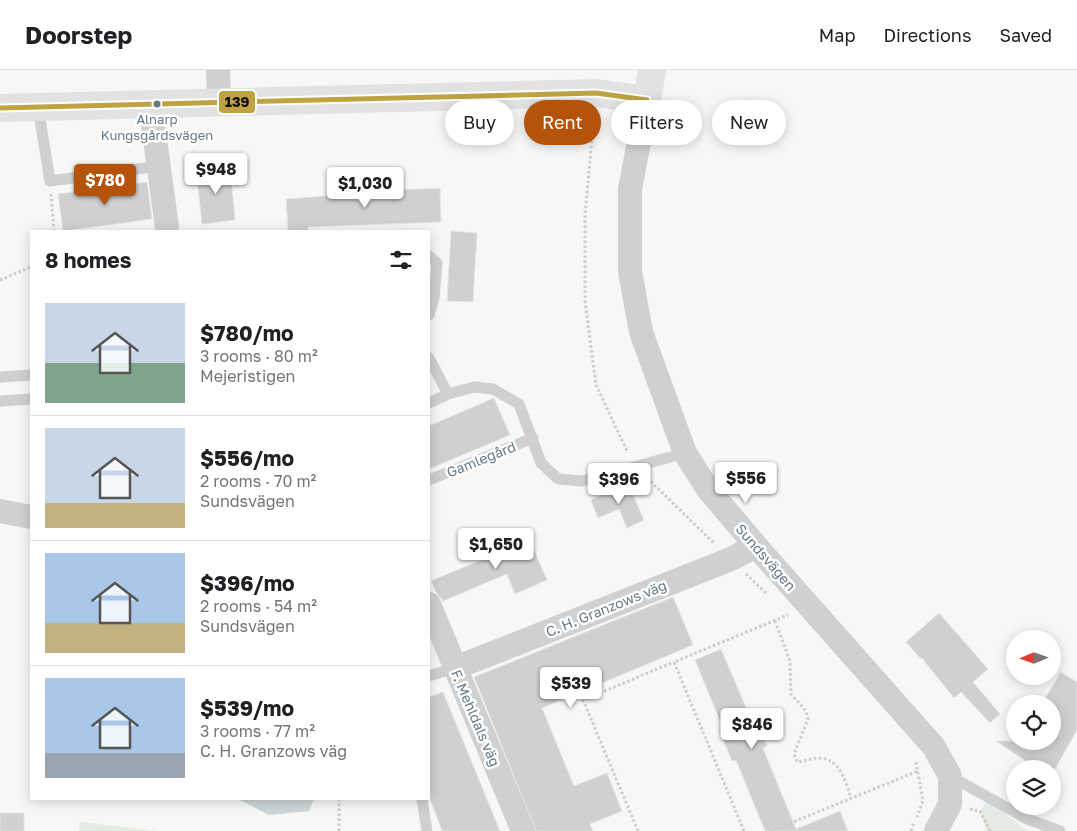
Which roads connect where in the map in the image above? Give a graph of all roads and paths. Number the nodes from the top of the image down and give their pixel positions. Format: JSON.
{"nodes":[{"id":1,"x":218,"y":70,"type":"edge"},
{"id":2,"x":652,"y":70,"type":"edge"},
{"id":3,"x":647,"y":100,"type":"joint"},
{"id":4,"x":219,"y":102,"type":"junction"},
{"id":5,"x":150,"y":104,"type":"junction"},
{"id":6,"x":38,"y":107,"type":"junction"},
{"id":7,"x":0,"y":108,"type":"edge"},
{"id":8,"x":638,"y":145,"type":"edge"},
{"id":9,"x":159,"y":166,"type":"junction"},
{"id":10,"x":50,"y":181,"type":"junction"},
{"id":11,"x":167,"y":227,"type":"dead end"},
{"id":12,"x":54,"y":230,"type":"edge"},
{"id":13,"x":430,"y":257,"type":"edge"},
{"id":14,"x":30,"y":267,"type":"edge"},
{"id":15,"x":0,"y":280,"type":"edge"},
{"id":16,"x":430,"y":312,"type":"edge"},
{"id":17,"x":430,"y":360,"type":"edge"},
{"id":18,"x":30,"y":375,"type":"edge"},
{"id":19,"x":0,"y":377,"type":"edge"},
{"id":20,"x":448,"y":394,"type":"junction"},
{"id":21,"x":30,"y":399,"type":"edge"},
{"id":22,"x":0,"y":400,"type":"edge"},
{"id":23,"x":430,"y":403,"type":"edge"},
{"id":24,"x":533,"y":438,"type":"junction"},
{"id":25,"x":686,"y":453,"type":"junction"},
{"id":26,"x":430,"y":480,"type":"edge"},
{"id":27,"x":0,"y":511,"type":"edge"},
{"id":28,"x":30,"y":516,"type":"edge"},
{"id":29,"x":756,"y":546,"type":"junction"},
{"id":30,"x":430,"y":606,"type":"edge"},
{"id":31,"x":789,"y":615,"type":"dead end"},
{"id":32,"x":775,"y":621,"type":"junction"},
{"id":33,"x":674,"y":662,"type":"junction"},
{"id":34,"x":455,"y":668,"type":"junction"},
{"id":35,"x":430,"y":676,"type":"edge"},
{"id":36,"x":917,"y":770,"type":"dead end"},
{"id":37,"x":950,"y":776,"type":"junction"},
{"id":38,"x":852,"y":798,"type":"junction"},
{"id":39,"x":339,"y":800,"type":"edge"},
{"id":40,"x":422,"y":800,"type":"edge"},
{"id":41,"x":950,"y":804,"type":"junction"},
{"id":42,"x":339,"y":831,"type":"edge"},
{"id":43,"x":427,"y":831,"type":"edge"},
{"id":44,"x":523,"y":831,"type":"edge"},
{"id":45,"x":638,"y":831,"type":"edge"},
{"id":46,"x":744,"y":831,"type":"edge"},
{"id":47,"x":771,"y":831,"type":"edge"},
{"id":48,"x":936,"y":831,"type":"edge"},
{"id":49,"x":990,"y":831,"type":"edge"},
{"id":50,"x":1060,"y":831,"type":"edge"}],
"edges":[{"from":1,"to":4,"type":"street"},
{"from":2,"to":3,"type":"street"},
{"from":3,"to":4,"type":"street"},
{"from":4,"to":5,"type":"street"},
{"from":5,"to":6,"type":"street"},
{"from":5,"to":9,"type":"street"},
{"from":6,"to":7,"type":"street"},
{"from":6,"to":10,"type":"lane"},
{"from":8,"to":25,"type":"street","name":"Sundsvägen"},
{"from":9,"to":10,"type":"lane"},
{"from":9,"to":11,"type":"street"},
{"from":10,"to":12,"type":"path"},
{"from":13,"to":16,"type":"lane"},
{"from":14,"to":15,"type":"path"},
{"from":17,"to":20,"type":"lane"},
{"from":18,"to":19,"type":"lane"},
{"from":20,"to":23,"type":"lane","name":"Gamlegård"},
{"from":20,"to":24,"type":"lane","name":"Gamlegård"},
{"from":21,"to":22,"type":"lane"},
{"from":24,"to":25,"type":"lane","name":"Gamlegård"},
{"from":24,"to":26,"type":"lane","name":"Gamlegård"},
{"from":25,"to":29,"type":"street","name":"Sundsvägen"},
{"from":27,"to":28,"type":"street"},
{"from":29,"to":34,"type":"street","name":"C. H. Granzows väg"},
{"from":29,"to":37,"type":"street","name":"Sundsvägen"},
{"from":30,"to":34,"type":"street","name":"F. Mehldals väg"},
{"from":31,"to":32,"type":"path"},
{"from":32,"to":33,"type":"path"},
{"from":32,"to":38,"type":"path"},
{"from":33,"to":45,"type":"path"},
{"from":33,"to":46,"type":"path"},
{"from":34,"to":35,"type":"lane"},
{"from":34,"to":44,"type":"street","name":"F. Mehldals väg"},
{"from":36,"to":38,"type":"path"},
{"from":37,"to":41,"type":"street"},
{"from":37,"to":50,"type":"lane"},
{"from":38,"to":47,"type":"path"},
{"from":39,"to":42,"type":"path"},
{"from":40,"to":43,"type":"lane"},
{"from":41,"to":48,"type":"street"},
{"from":41,"to":49,"type":"path"}]}
